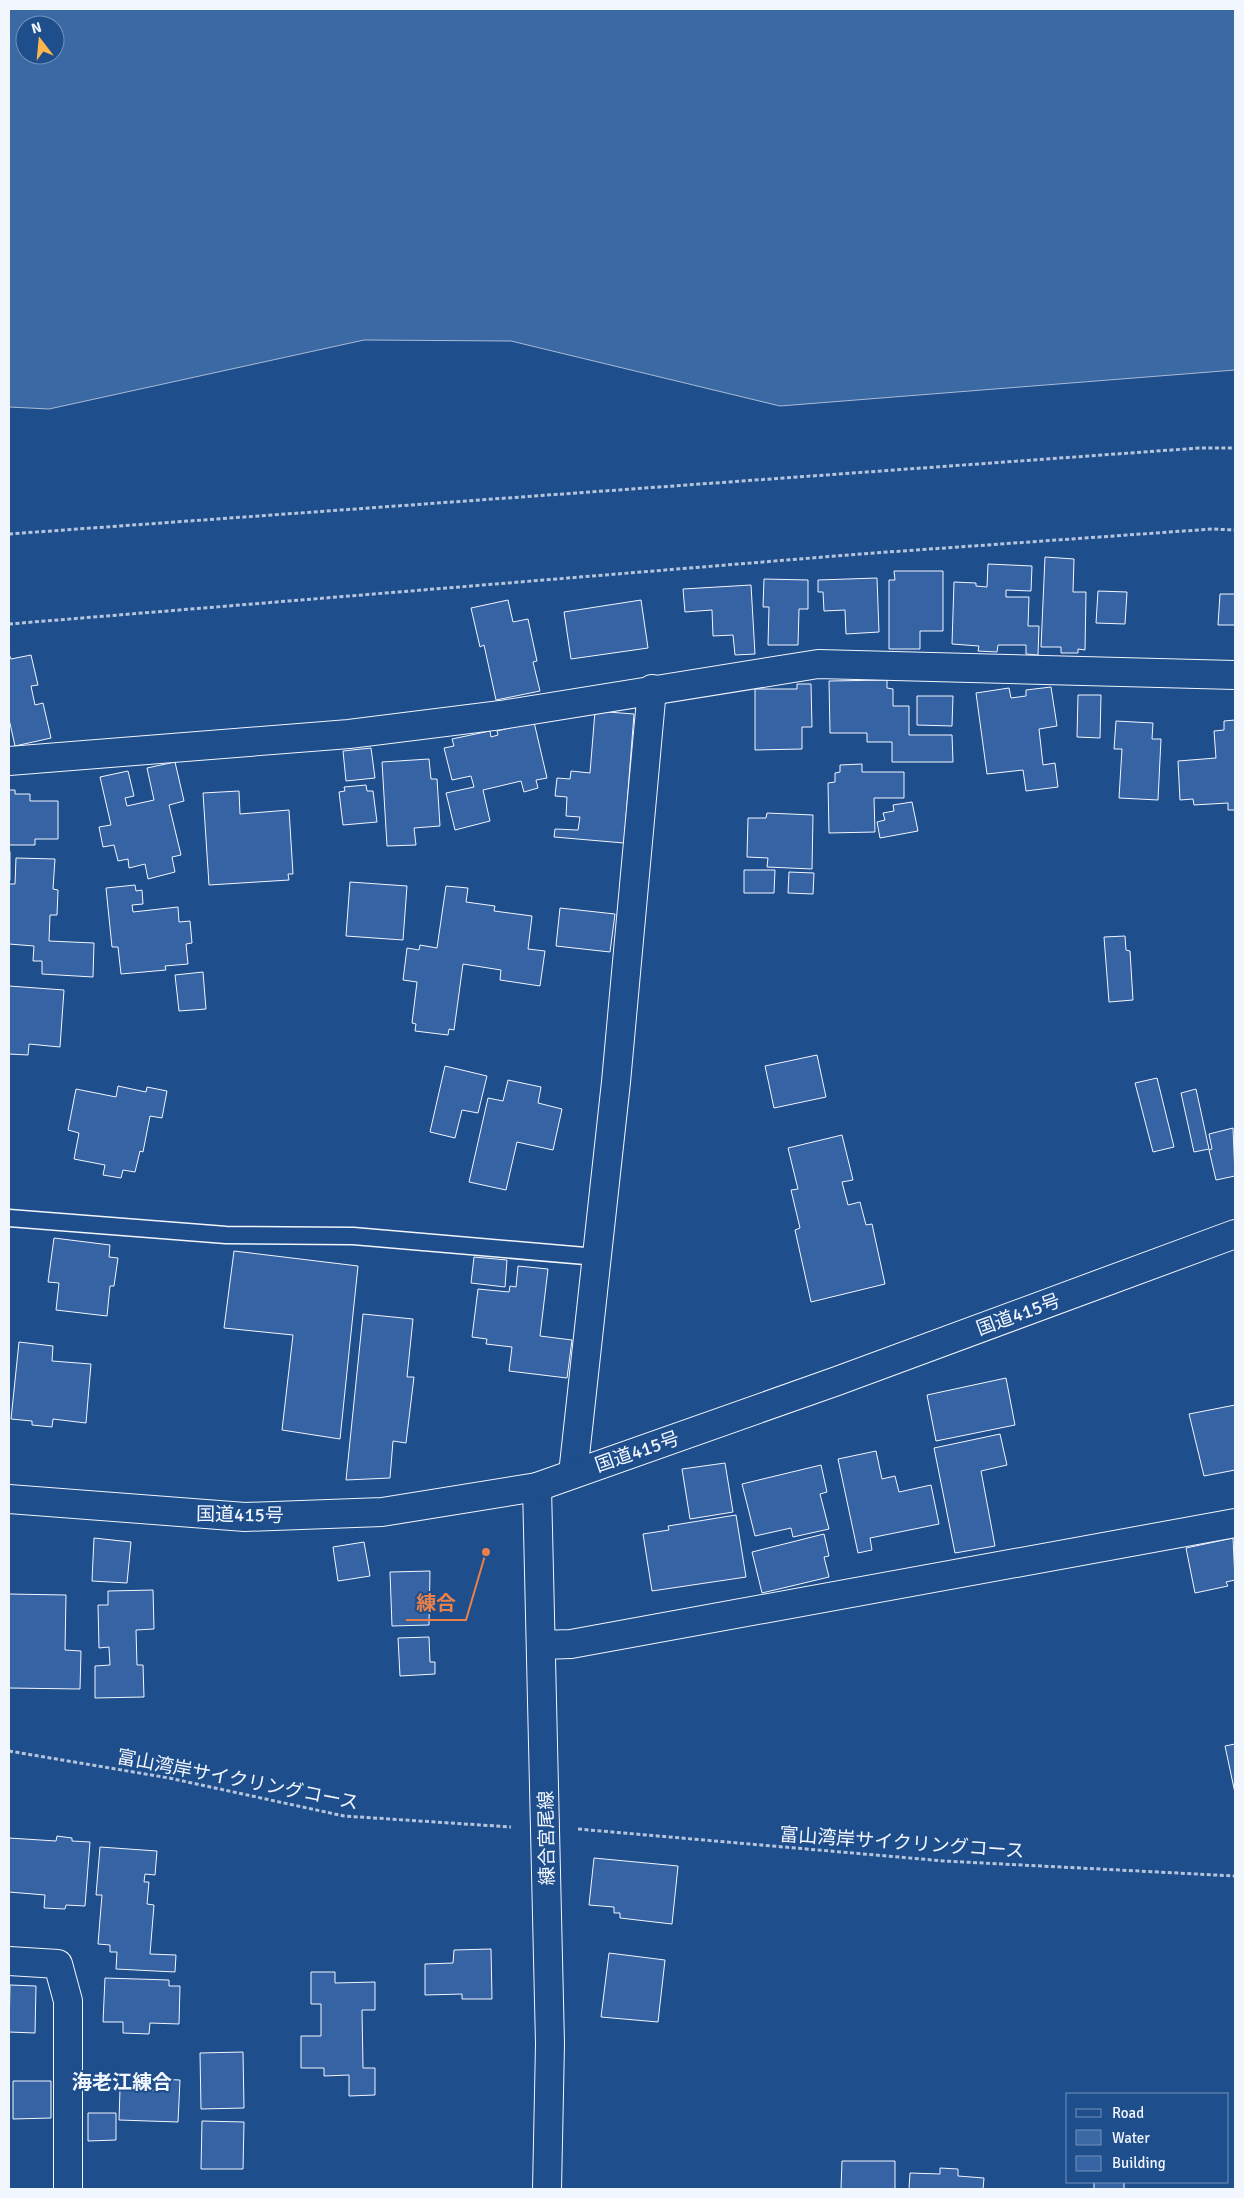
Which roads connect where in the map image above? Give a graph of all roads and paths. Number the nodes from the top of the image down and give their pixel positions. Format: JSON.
{"nodes":[{"id":1,"x":1235,"y":448,"type":"edge"},
{"id":2,"x":1235,"y":530,"type":"edge"},
{"id":3,"x":9,"y":534,"type":"edge"},
{"id":4,"x":9,"y":624,"type":"edge"},
{"id":5,"x":1235,"y":675,"type":"edge"},
{"id":6,"x":652,"y":689,"type":"junction"},
{"id":7,"x":9,"y":761,"type":"edge"},
{"id":8,"x":9,"y":1218,"type":"edge"},
{"id":9,"x":1235,"y":1234,"type":"edge"},
{"id":10,"x":597,"y":1258,"type":"junction"},
{"id":11,"x":573,"y":1474,"type":"junction"},
{"id":12,"x":537,"y":1487,"type":"junction"},
{"id":13,"x":9,"y":1499,"type":"edge"},
{"id":14,"x":1235,"y":1523,"type":"edge"},
{"id":15,"x":541,"y":1645,"type":"junction"},
{"id":16,"x":9,"y":1751,"type":"edge"},
{"id":17,"x":514,"y":1827,"type":"dead end"},
{"id":18,"x":572,"y":1829,"type":"dead end"},
{"id":19,"x":1235,"y":1876,"type":"edge"},
{"id":20,"x":9,"y":1961,"type":"edge"},
{"id":21,"x":68,"y":2189,"type":"edge"},
{"id":22,"x":547,"y":2189,"type":"edge"}],
"edges":[{"from":1,"to":3,"type":"path"},
{"from":2,"to":4,"type":"path"},
{"from":5,"to":6,"type":"main road"},
{"from":6,"to":7,"type":"main road"},
{"from":6,"to":10,"type":"main road"},
{"from":8,"to":10,"type":"lane"},
{"from":9,"to":11,"type":"main road","name":"国道415号"},
{"from":10,"to":11,"type":"main road"},
{"from":11,"to":12,"type":"main road","name":"国道415号"},
{"from":12,"to":13,"type":"main road","name":"国道415号"},
{"from":12,"to":15,"type":"main road","name":"練合宮尾線"},
{"from":14,"to":15,"type":"main road"},
{"from":15,"to":22,"type":"main road","name":"練合宮尾線"},
{"from":16,"to":17,"type":"path","name":"富山湾岸サイクリングコース"},
{"from":18,"to":19,"type":"path","name":"富山湾岸サイクリングコース"},
{"from":20,"to":21,"type":"main road"}]}
